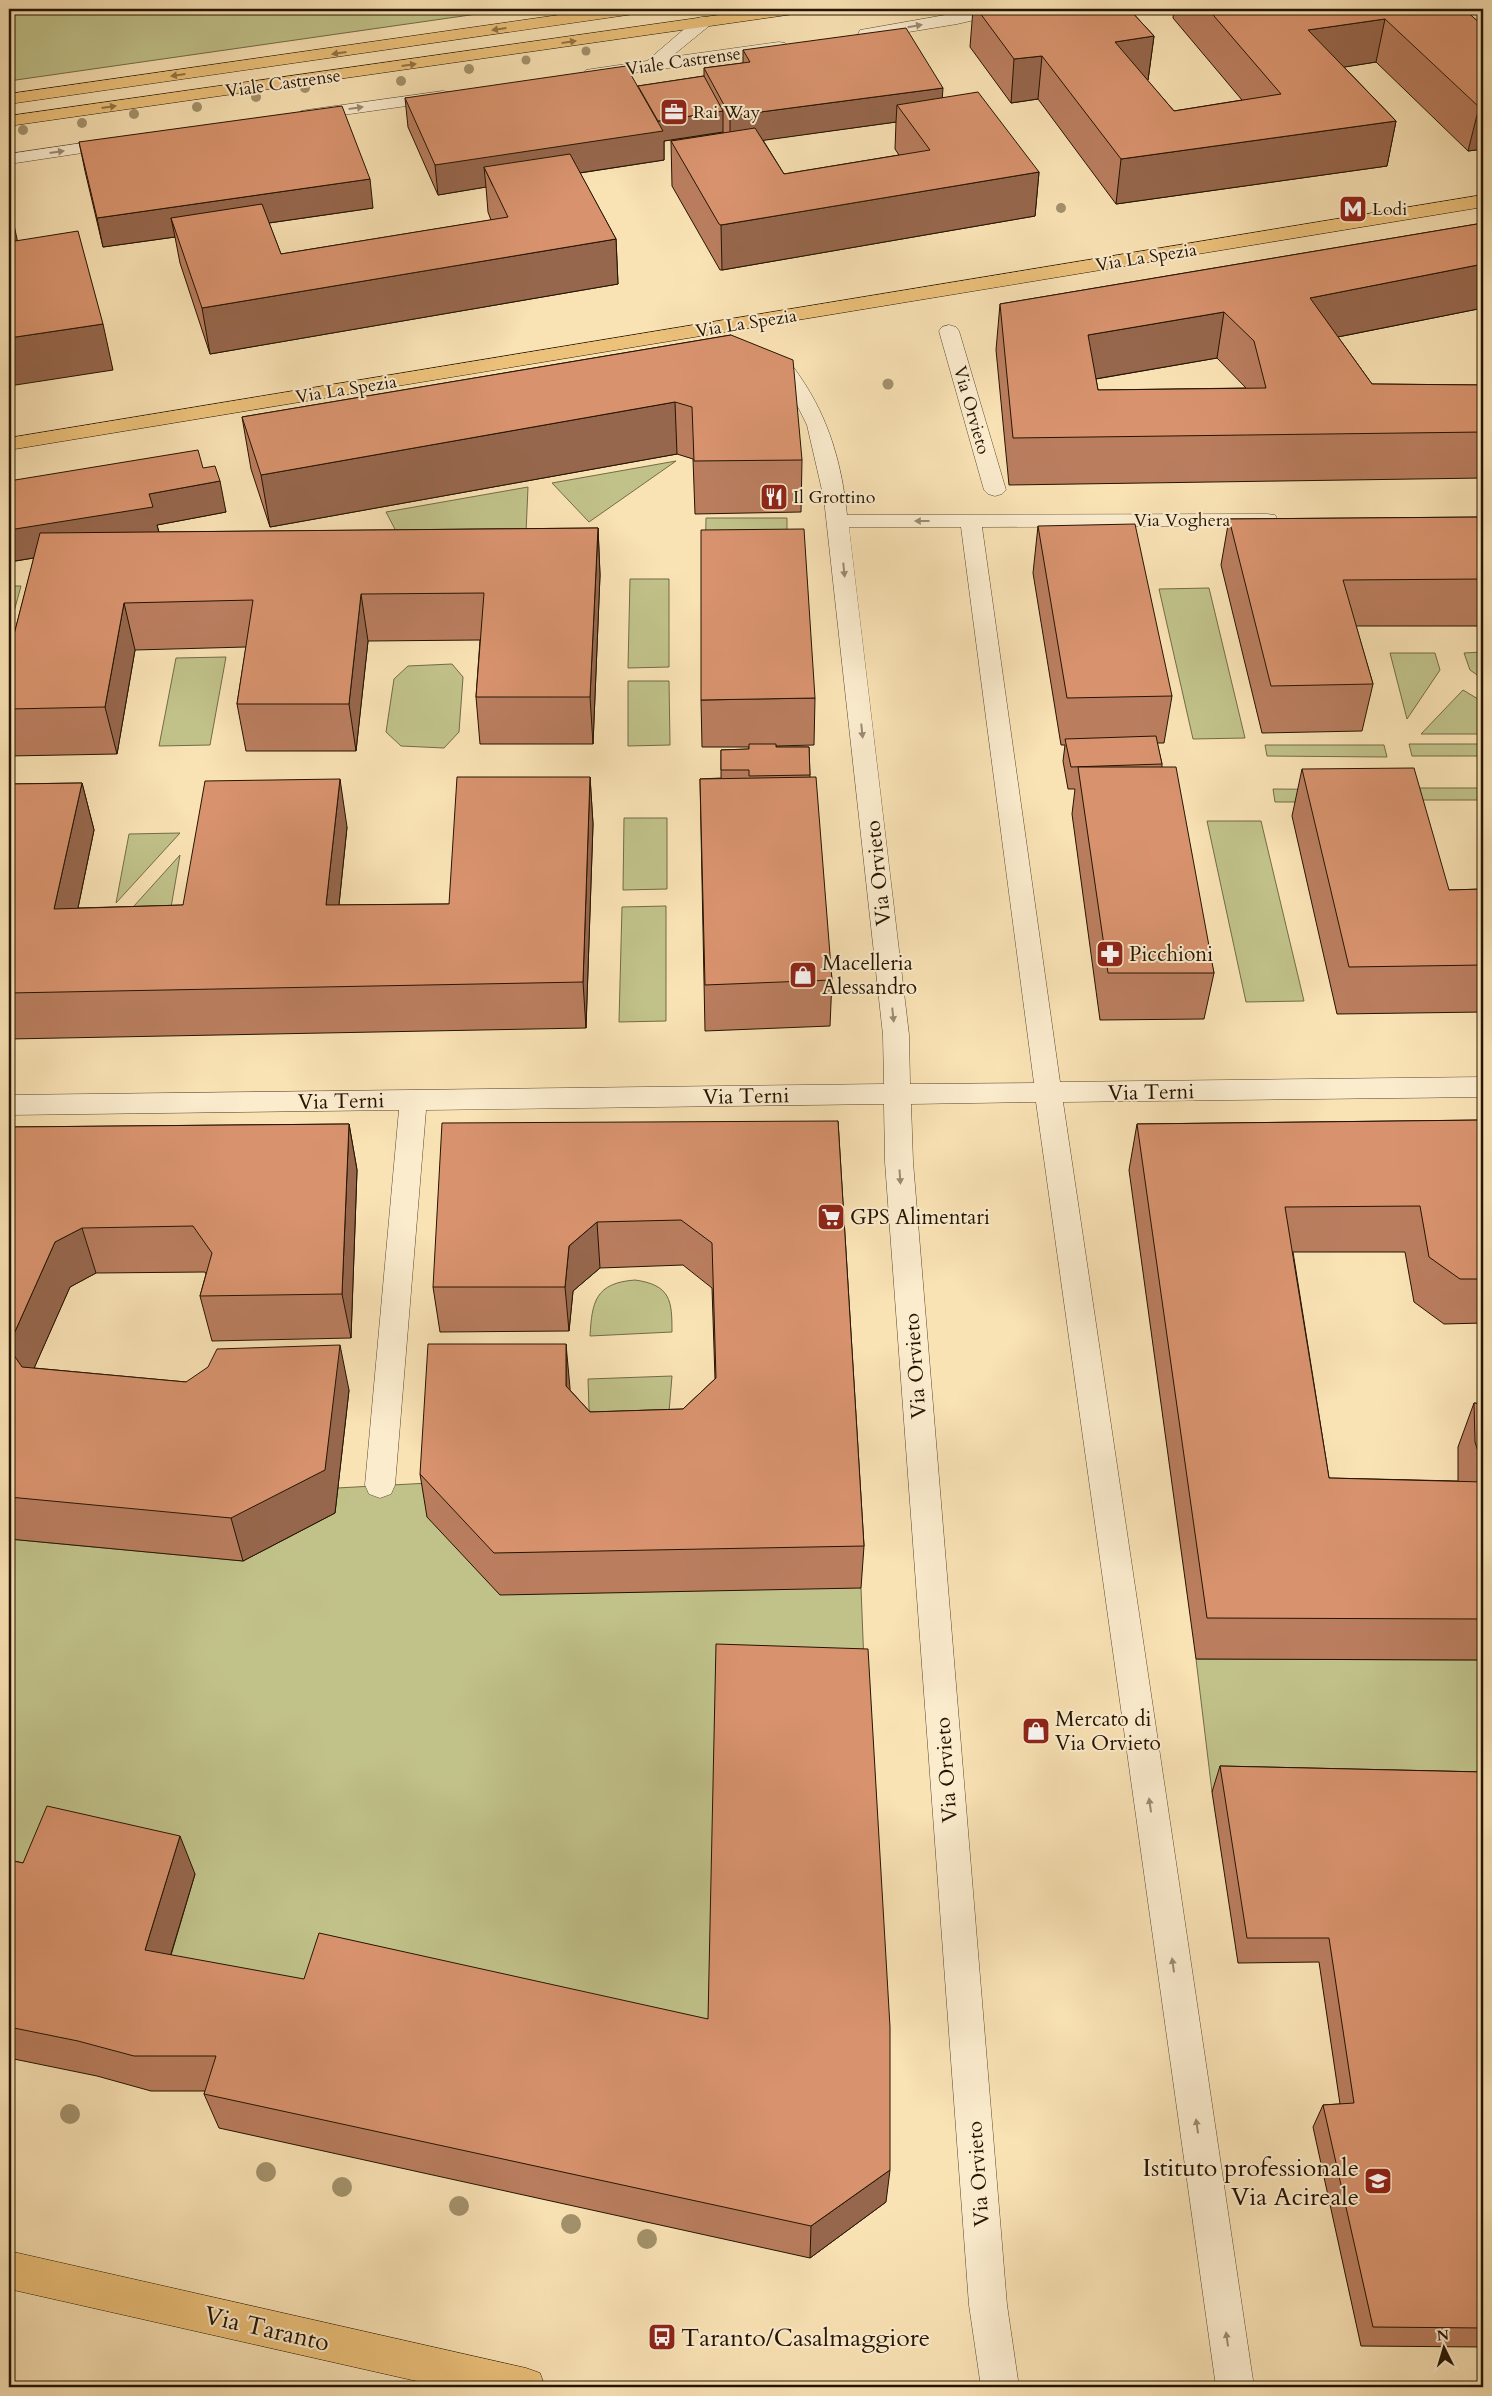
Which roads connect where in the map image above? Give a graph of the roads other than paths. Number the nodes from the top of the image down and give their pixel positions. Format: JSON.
{"nodes":[{"id":1,"x":634,"y":9,"type":"edge"},
{"id":2,"x":794,"y":9,"type":"edge"},
{"id":3,"x":999,"y":9,"type":"edge"},
{"id":4,"x":703,"y":22,"type":"junction"},
{"id":5,"x":847,"y":37,"type":"edge"},
{"id":6,"x":798,"y":44,"type":"edge"},
{"id":7,"x":652,"y":65,"type":"junction"},
{"id":8,"x":574,"y":76,"type":"edge"},
{"id":9,"x":457,"y":94,"type":"edge"},
{"id":10,"x":9,"y":99,"type":"edge"},
{"id":11,"x":291,"y":118,"type":"edge"},
{"id":12,"x":9,"y":121,"type":"edge"},
{"id":13,"x":136,"y":140,"type":"edge"},
{"id":14,"x":9,"y":159,"type":"edge"},
{"id":15,"x":1483,"y":201,"type":"edge"},
{"id":16,"x":949,"y":331,"type":"dead end"},
{"id":17,"x":777,"y":361,"type":"edge"},
{"id":18,"x":9,"y":444,"type":"edge"},
{"id":19,"x":994,"y":490,"type":"dead end"},
{"id":20,"x":1286,"y":520,"type":"edge"},
{"id":21,"x":839,"y":521,"type":"junction"},
{"id":22,"x":971,"y":522,"type":"junction"},
{"id":23,"x":1483,"y":1087,"type":"edge"},
{"id":24,"x":1048,"y":1093,"type":"junction"},
{"id":25,"x":897,"y":1094,"type":"junction"},
{"id":26,"x":413,"y":1100,"type":"junction"},
{"id":27,"x":9,"y":1104,"type":"edge"},
{"id":28,"x":380,"y":1485,"type":"dead end"},
{"id":29,"x":9,"y":2270,"type":"edge"},
{"id":30,"x":526,"y":2387,"type":"edge"},
{"id":31,"x":1000,"y":2387,"type":"edge"},
{"id":32,"x":1235,"y":2387,"type":"edge"}],
"edges":[{"from":1,"to":10,"type":"main road","name":"Viale Castrense","one_way":true},
{"from":2,"to":4,"type":"main road","name":"Viale Castrense"},
{"from":5,"to":3,"type":"street","one_way":true},
{"from":4,"to":7,"type":"street"},
{"from":12,"to":4,"type":"main road","name":"Viale Castrense","one_way":true},
{"from":6,"to":7,"type":"street","name":"Viale Castrense"},
{"from":7,"to":8,"type":"street","name":"Viale Castrense"},
{"from":11,"to":9,"type":"street","name":"Viale Castrense","one_way":true},
{"from":14,"to":13,"type":"street","one_way":true},
{"from":15,"to":18,"type":"main road","name":"Via La Spezia"},
{"from":16,"to":19,"type":"street","name":"Via Orvieto"},
{"from":17,"to":21,"type":"street","name":"Via Orvieto"},
{"from":20,"to":22,"type":"street","name":"Via Voghera"},
{"from":22,"to":21,"type":"street","name":"Via Voghera","one_way":true},
{"from":21,"to":25,"type":"street","name":"Via Orvieto","one_way":true},
{"from":22,"to":24,"type":"street"},
{"from":23,"to":24,"type":"street","name":"Via Terni"},
{"from":24,"to":25,"type":"street","name":"Via Terni"},
{"from":32,"to":24,"type":"street","one_way":true},
{"from":25,"to":26,"type":"street","name":"Via Terni"},
{"from":25,"to":31,"type":"street","name":"Via Orvieto","one_way":true},
{"from":26,"to":27,"type":"street","name":"Via Terni"},
{"from":26,"to":28,"type":"street"},
{"from":29,"to":30,"type":"main road","name":"Via Taranto"}]}
